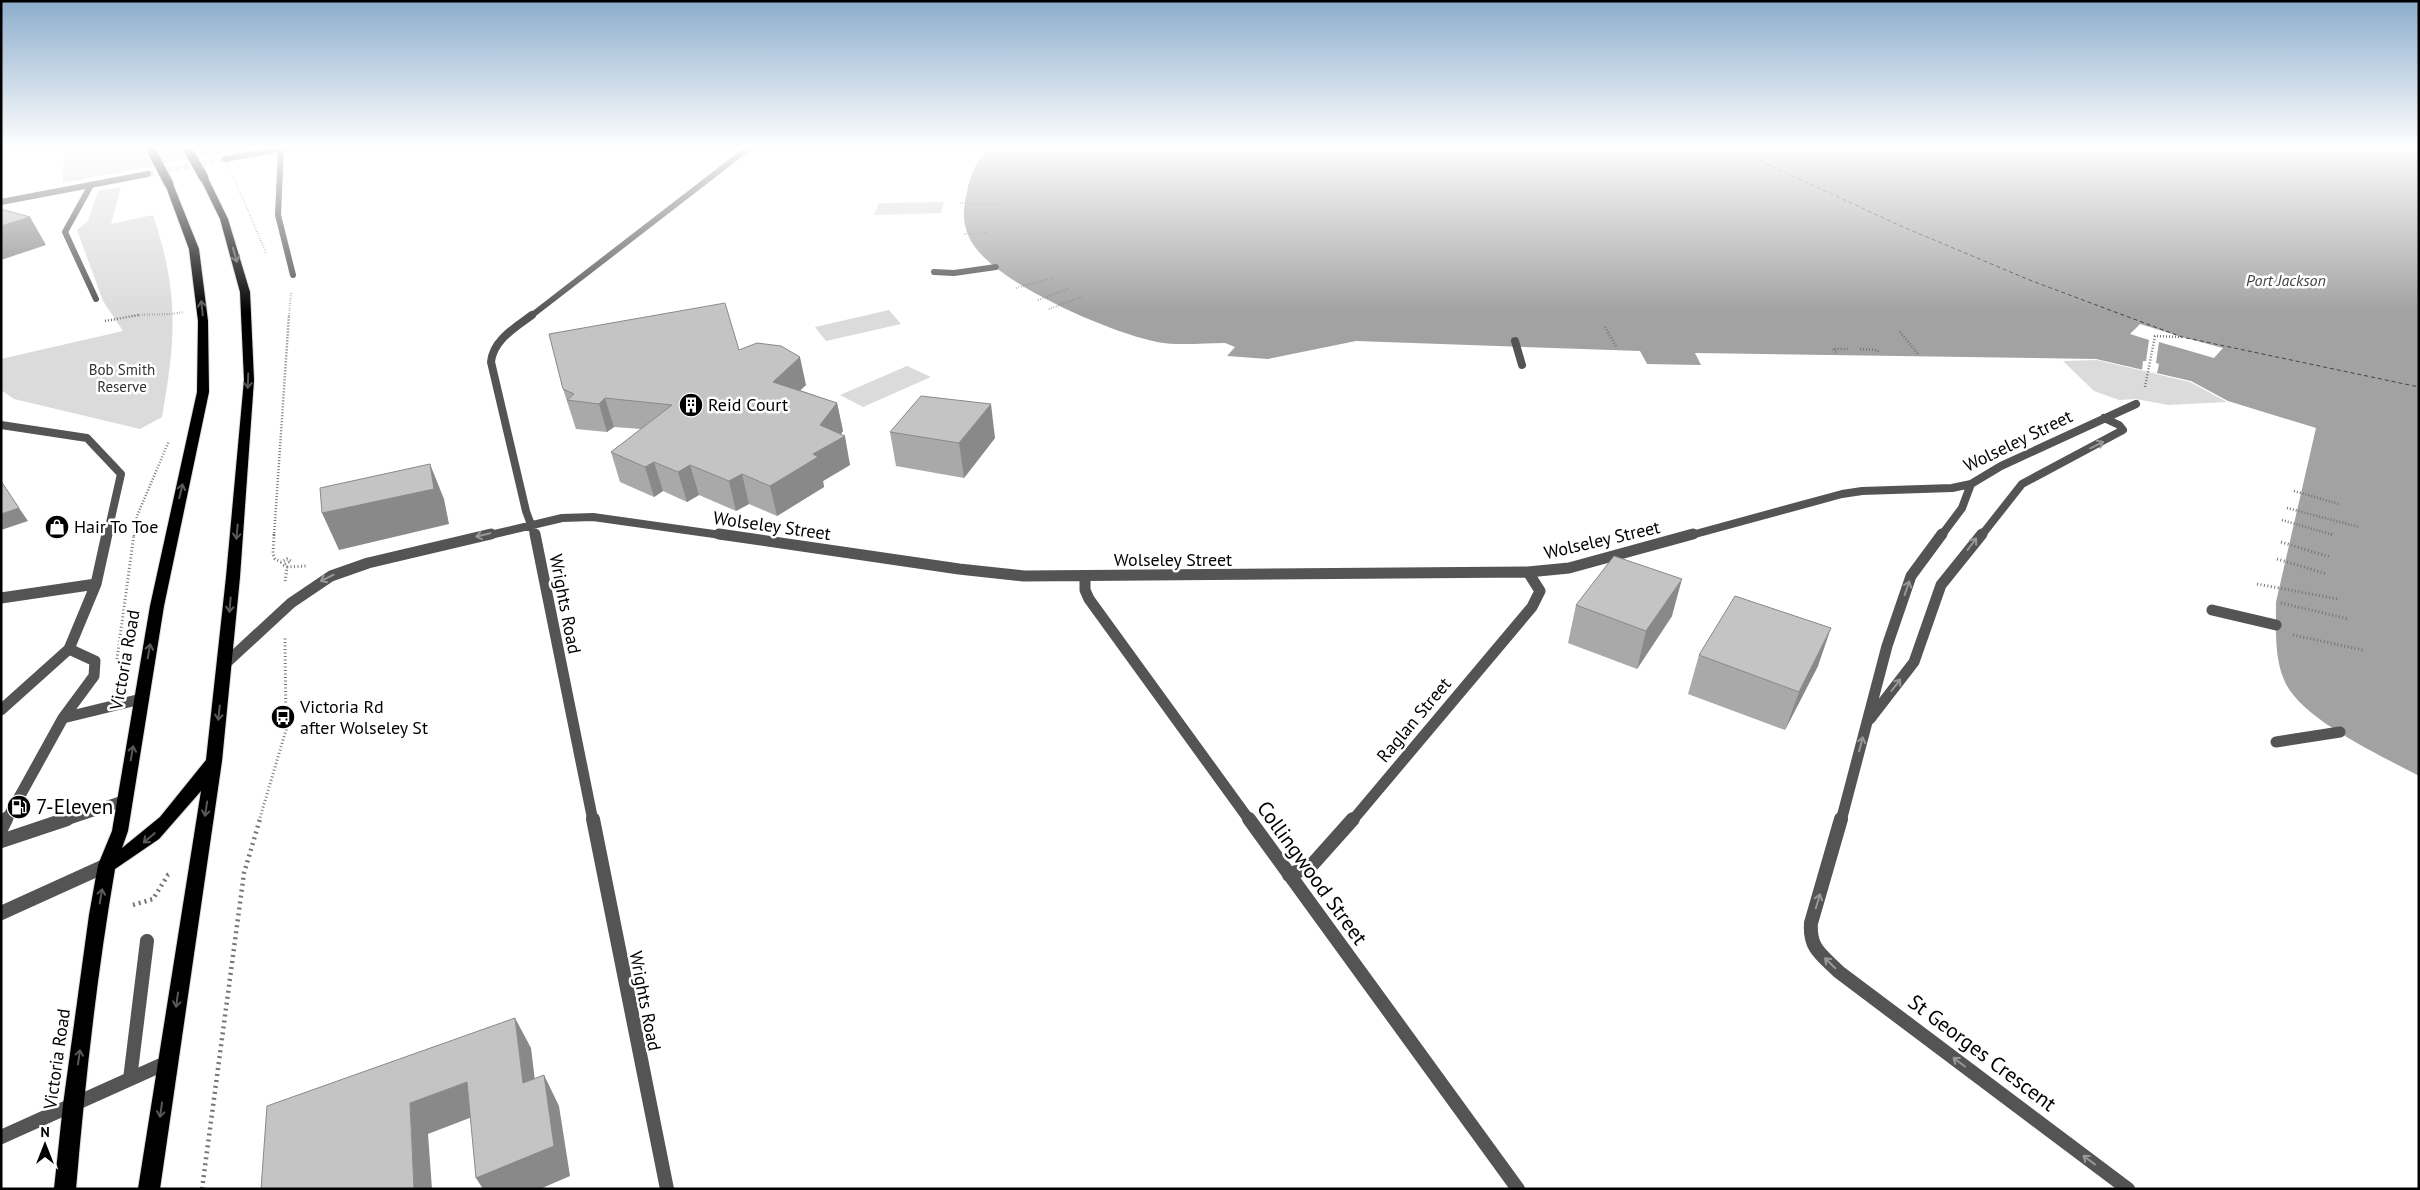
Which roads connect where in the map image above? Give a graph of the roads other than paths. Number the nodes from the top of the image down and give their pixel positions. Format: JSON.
{"nodes":[{"id":1,"x":81,"y":202,"type":"edge"},
{"id":2,"x":176,"y":202,"type":"edge"},
{"id":3,"x":215,"y":202,"type":"edge"},
{"id":4,"x":279,"y":202,"type":"edge"},
{"id":5,"x":679,"y":202,"type":"edge"},
{"id":6,"x":996,"y":267,"type":"dead end"},
{"id":7,"x":934,"y":272,"type":"dead end"},
{"id":8,"x":293,"y":275,"type":"dead end"},
{"id":9,"x":96,"y":299,"type":"dead end"},
{"id":10,"x":1515,"y":341,"type":"dead end"},
{"id":11,"x":1522,"y":365,"type":"dead end"},
{"id":12,"x":2136,"y":404,"type":"road end"},
{"id":13,"x":2104,"y":418,"type":"junction"},
{"id":14,"x":1,"y":426,"type":"edge"},
{"id":15,"x":1971,"y":484,"type":"junction"},
{"id":16,"x":530,"y":524,"type":"junction"},
{"id":17,"x":1528,"y":572,"type":"junction"},
{"id":18,"x":1085,"y":576,"type":"junction"},
{"id":19,"x":96,"y":584,"type":"junction"},
{"id":20,"x":1,"y":598,"type":"edge"},
{"id":21,"x":2212,"y":610,"type":"dead end"},
{"id":22,"x":2276,"y":625,"type":"dead end"},
{"id":23,"x":69,"y":649,"type":"junction"},
{"id":24,"x":225,"y":664,"type":"junction"},
{"id":25,"x":141,"y":699,"type":"junction"},
{"id":26,"x":1,"y":710,"type":"edge"},
{"id":27,"x":63,"y":718,"type":"junction"},
{"id":28,"x":1866,"y":724,"type":"junction"},
{"id":29,"x":2340,"y":732,"type":"dead end"},
{"id":30,"x":2276,"y":742,"type":"dead end"},
{"id":31,"x":214,"y":761,"type":"junction"},
{"id":32,"x":123,"y":801,"type":"junction"},
{"id":33,"x":1,"y":829,"type":"edge"},
{"id":34,"x":1,"y":841,"type":"edge"},
{"id":35,"x":107,"y":865,"type":"junction"},
{"id":36,"x":1289,"y":876,"type":"junction"},
{"id":37,"x":1,"y":913,"type":"edge"},
{"id":38,"x":147,"y":941,"type":"dead end"},
{"id":39,"x":168,"y":1062,"type":"junction"},
{"id":40,"x":130,"y":1079,"type":"junction"},
{"id":41,"x":73,"y":1105,"type":"junction"},
{"id":42,"x":1,"y":1137,"type":"edge"},
{"id":43,"x":65,"y":1189,"type":"edge"},
{"id":44,"x":149,"y":1189,"type":"edge"},
{"id":45,"x":667,"y":1189,"type":"edge"},
{"id":46,"x":1518,"y":1189,"type":"edge"},
{"id":47,"x":2128,"y":1189,"type":"edge"}],
"edges":[{"from":1,"to":9,"type":"street"},
{"from":25,"to":2,"type":"highway","name":"Victoria Road","one_way":true,"bridge":true},
{"from":3,"to":24,"type":"highway","one_way":true,"bridge":true},
{"from":4,"to":8,"type":"street"},
{"from":5,"to":16,"type":"street","name":"Wrights Road"},
{"from":6,"to":7,"type":"street"},
{"from":10,"to":11,"type":"street"},
{"from":12,"to":13,"type":"street","name":"Wolseley Street"},
{"from":13,"to":15,"type":"street","name":"Wolseley Street"},
{"from":28,"to":13,"type":"street","one_way":true},
{"from":14,"to":19,"type":"street"},
{"from":15,"to":17,"type":"street","name":"Wolseley Street"},
{"from":28,"to":15,"type":"street","one_way":true},
{"from":16,"to":18,"type":"street","name":"Wolseley Street"},
{"from":16,"to":24,"type":"street","name":"Wolseley Street","one_way":true},
{"from":16,"to":45,"type":"street","name":"Wrights Road"},
{"from":17,"to":18,"type":"street","name":"Wolseley Street"},
{"from":17,"to":36,"type":"street","name":"Raglan Street"},
{"from":18,"to":36,"type":"street","name":"Collingwood Street"},
{"from":19,"to":20,"type":"street"},
{"from":19,"to":23,"type":"street"},
{"from":21,"to":22,"type":"street"},
{"from":23,"to":26,"type":"street"},
{"from":23,"to":27,"type":"street"},
{"from":24,"to":31,"type":"highway","one_way":true},
{"from":25,"to":27,"type":"street"},
{"from":32,"to":25,"type":"highway","name":"Victoria Road","one_way":true},
{"from":27,"to":33,"type":"street"},
{"from":47,"to":28,"type":"street","name":"St Georges Crescent","one_way":true},
{"from":29,"to":30,"type":"street"},
{"from":31,"to":35,"type":"highway","one_way":true},
{"from":31,"to":39,"type":"highway","one_way":true},
{"from":32,"to":34,"type":"street"},
{"from":32,"to":35,"type":"highway","name":"Victoria Road"},
{"from":35,"to":37,"type":"street"},
{"from":41,"to":35,"type":"highway","name":"Victoria Road","one_way":true},
{"from":36,"to":46,"type":"street","name":"Collingwood Street"},
{"from":38,"to":40,"type":"street"},
{"from":39,"to":40,"type":"street"},
{"from":39,"to":44,"type":"highway","one_way":true},
{"from":40,"to":41,"type":"street"},
{"from":41,"to":42,"type":"street"},
{"from":41,"to":43,"type":"highway","name":"Victoria Road"}]}
